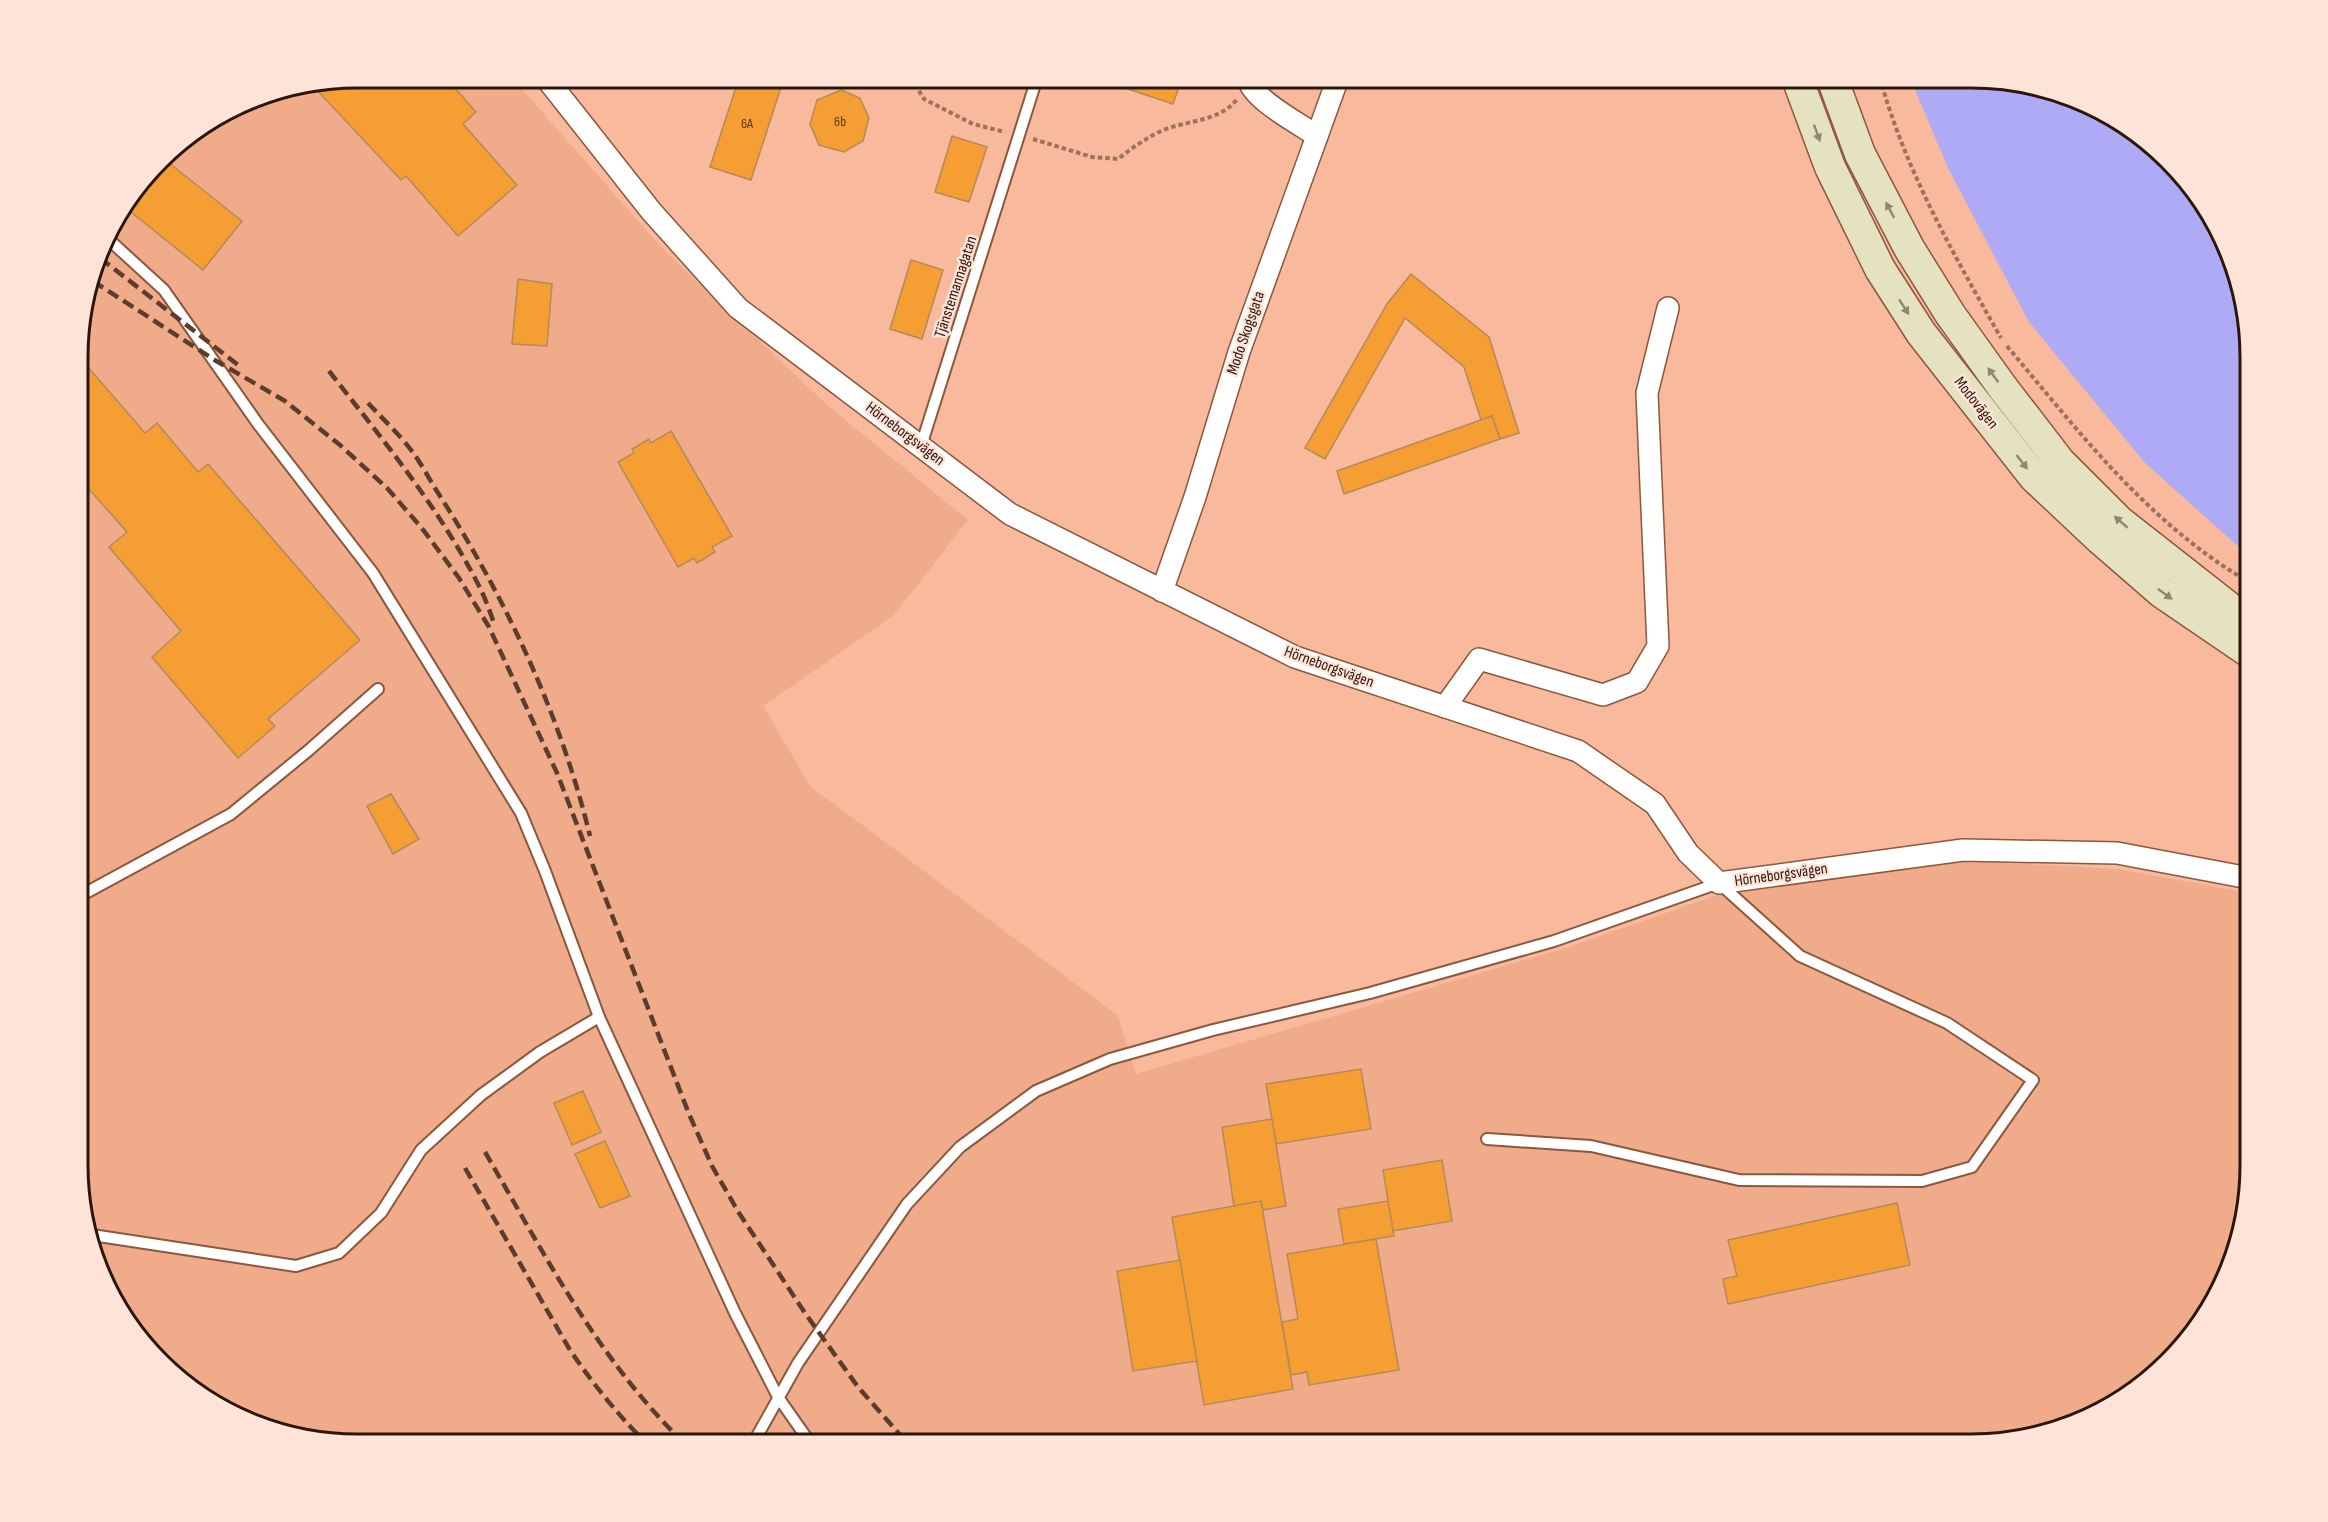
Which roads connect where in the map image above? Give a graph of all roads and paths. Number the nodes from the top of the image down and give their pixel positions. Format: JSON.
{"nodes":[{"id":1,"x":554,"y":88,"type":"edge"},
{"id":2,"x":917,"y":88,"type":"edge"},
{"id":3,"x":1034,"y":88,"type":"edge"},
{"id":4,"x":1244,"y":88,"type":"edge"},
{"id":5,"x":1253,"y":88,"type":"edge"},
{"id":6,"x":1334,"y":88,"type":"edge"},
{"id":7,"x":1801,"y":88,"type":"edge"},
{"id":8,"x":1836,"y":88,"type":"edge"},
{"id":9,"x":1883,"y":88,"type":"edge"},
{"id":10,"x":1019,"y":136,"type":"junction"},
{"id":11,"x":1317,"y":136,"type":"junction"},
{"id":12,"x":114,"y":244,"type":"edge"},
{"id":13,"x":1668,"y":308,"type":"dead end"},
{"id":14,"x":921,"y":446,"type":"junction"},
{"id":15,"x":2240,"y":577,"type":"edge"},
{"id":16,"x":1162,"y":591,"type":"junction"},
{"id":17,"x":2240,"y":616,"type":"edge"},
{"id":18,"x":2240,"y":646,"type":"edge"},
{"id":19,"x":378,"y":689,"type":"dead end"},
{"id":20,"x":1445,"y":707,"type":"junction"},
{"id":21,"x":2240,"y":876,"type":"edge"},
{"id":22,"x":1719,"y":883,"type":"junction"},
{"id":23,"x":88,"y":892,"type":"edge"},
{"id":24,"x":599,"y":1017,"type":"junction"},
{"id":25,"x":1487,"y":1139,"type":"dead end"},
{"id":26,"x":98,"y":1235,"type":"edge"},
{"id":27,"x":778,"y":1398,"type":"junction"},
{"id":28,"x":757,"y":1434,"type":"edge"},
{"id":29,"x":804,"y":1434,"type":"edge"}],
"edges":[{"from":1,"to":14,"type":"street","name":"Hörneborgsvägen"},
{"from":2,"to":10,"type":"path"},
{"from":3,"to":10,"type":"lane","name":"Tjänstemannagatan"},
{"from":4,"to":10,"type":"path"},
{"from":5,"to":11,"type":"street"},
{"from":6,"to":11,"type":"street","name":"Modo Skogsgata"},
{"from":7,"to":18,"type":"main road","name":"Modovägen","one_way":true},
{"from":17,"to":8,"type":"main road","name":"Modovägen","one_way":true},
{"from":9,"to":15,"type":"path"},
{"from":10,"to":14,"type":"lane","name":"Tjänstemannagatan"},
{"from":11,"to":16,"type":"street","name":"Modo Skogsgata"},
{"from":12,"to":24,"type":"lane"},
{"from":13,"to":20,"type":"street"},
{"from":14,"to":16,"type":"street","name":"Hörneborgsvägen"},
{"from":16,"to":20,"type":"street","name":"Hörneborgsvägen"},
{"from":19,"to":23,"type":"lane"},
{"from":20,"to":22,"type":"street","name":"Hörneborgsvägen"},
{"from":21,"to":22,"type":"street","name":"Hörneborgsvägen"},
{"from":22,"to":25,"type":"lane"},
{"from":22,"to":27,"type":"lane"},
{"from":24,"to":26,"type":"lane"},
{"from":24,"to":27,"type":"lane"},
{"from":27,"to":28,"type":"lane"},
{"from":27,"to":29,"type":"lane"}]}
